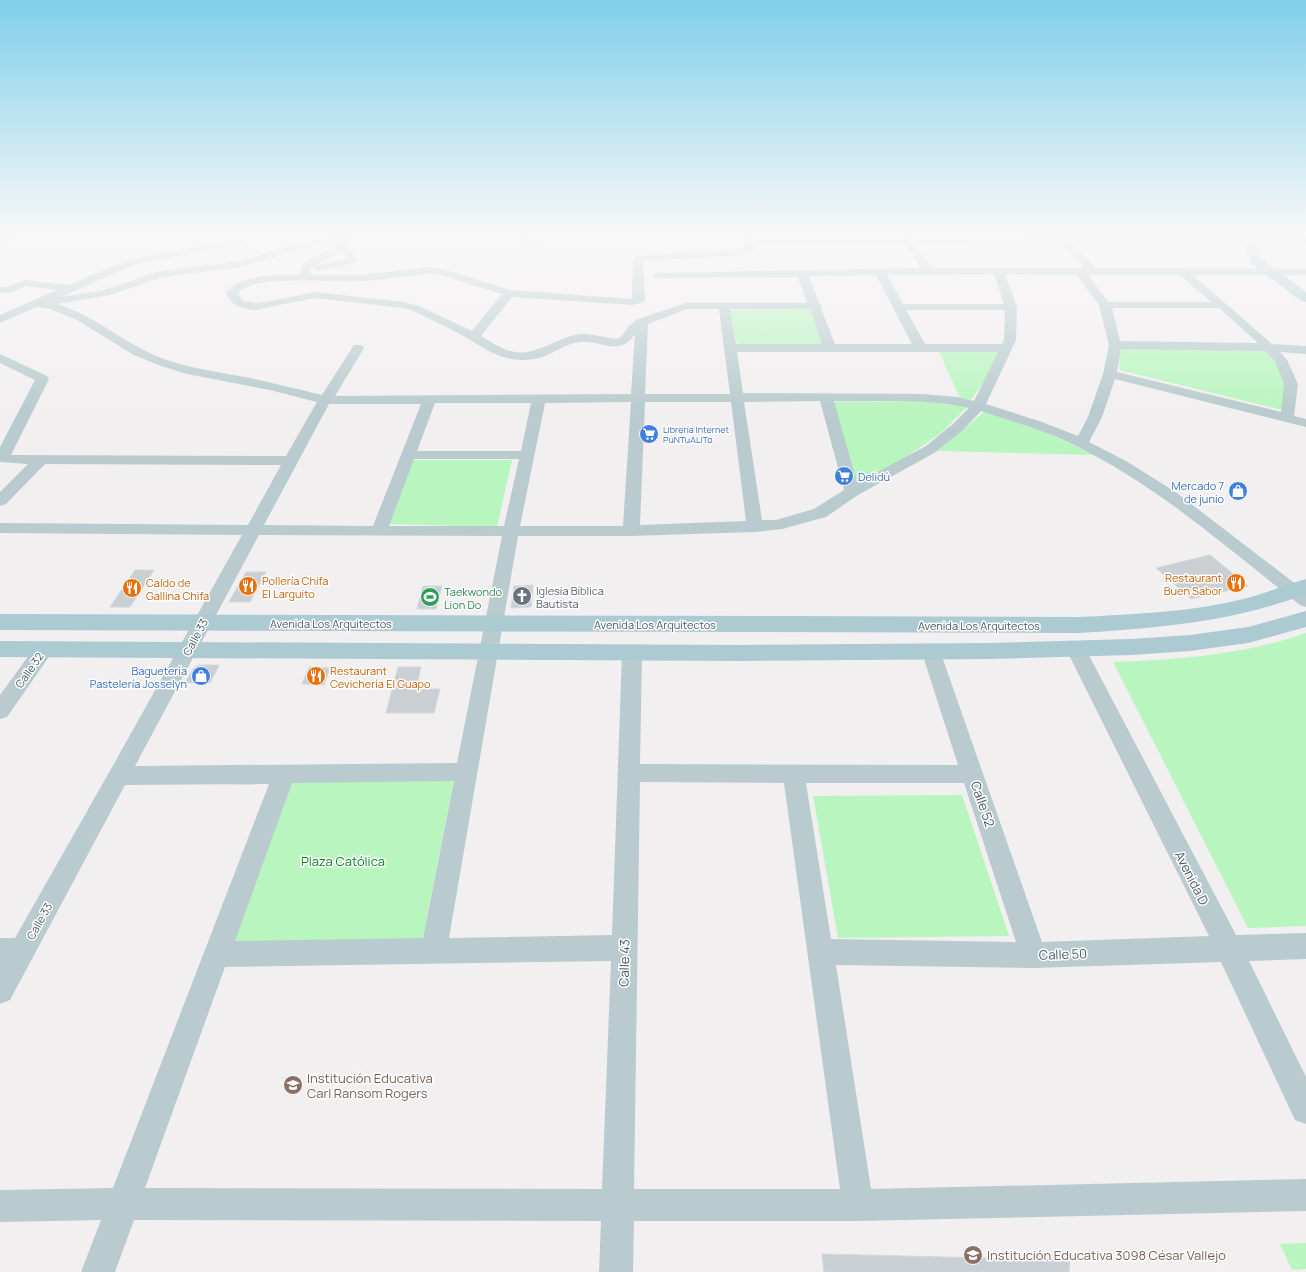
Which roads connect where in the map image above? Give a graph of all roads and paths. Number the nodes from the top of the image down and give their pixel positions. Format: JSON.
{"nodes":[{"id":1,"x":59,"y":293,"type":"edge"},
{"id":2,"x":104,"y":293,"type":"edge"},
{"id":3,"x":232,"y":293,"type":"edge"},
{"id":4,"x":509,"y":293,"type":"edge"},
{"id":5,"x":514,"y":293,"type":"edge"},
{"id":6,"x":640,"y":293,"type":"edge"},
{"id":7,"x":810,"y":293,"type":"edge"},
{"id":8,"x":892,"y":293,"type":"edge"},
{"id":9,"x":1007,"y":293,"type":"edge"},
{"id":10,"x":1097,"y":293,"type":"edge"},
{"id":11,"x":1208,"y":293,"type":"edge"},
{"id":12,"x":36,"y":304,"type":"junction"},
{"id":13,"x":1105,"y":305,"type":"junction"},
{"id":14,"x":1222,"y":305,"type":"junction"},
{"id":15,"x":724,"y":306,"type":"junction"},
{"id":16,"x":816,"y":306,"type":"junction"},
{"id":17,"x":900,"y":307,"type":"junction"},
{"id":18,"x":1012,"y":307,"type":"junction"},
{"id":19,"x":0,"y":319,"type":"edge"},
{"id":20,"x":642,"y":322,"type":"junction"},
{"id":21,"x":473,"y":338,"type":"junction"},
{"id":22,"x":1115,"y":345,"type":"junction"},
{"id":23,"x":1269,"y":347,"type":"junction"},
{"id":24,"x":358,"y":348,"type":"dead end"},
{"id":25,"x":731,"y":348,"type":"junction"},
{"id":26,"x":830,"y":348,"type":"junction"},
{"id":27,"x":1007,"y":348,"type":"junction"},
{"id":28,"x":921,"y":349,"type":"junction"},
{"id":29,"x":1306,"y":350,"type":"edge"},
{"id":30,"x":0,"y":358,"type":"edge"},
{"id":31,"x":1110,"y":374,"type":"junction"},
{"id":32,"x":738,"y":397,"type":"junction"},
{"id":33,"x":826,"y":397,"type":"junction"},
{"id":34,"x":638,"y":398,"type":"junction"},
{"id":35,"x":539,"y":399,"type":"junction"},
{"id":36,"x":325,"y":400,"type":"junction"},
{"id":37,"x":429,"y":400,"type":"junction"},
{"id":38,"x":978,"y":406,"type":"junction"},
{"id":39,"x":1287,"y":418,"type":"junction"},
{"id":40,"x":1306,"y":423,"type":"edge"},
{"id":41,"x":1081,"y":443,"type":"junction"},
{"id":42,"x":408,"y":455,"type":"junction"},
{"id":43,"x":527,"y":455,"type":"junction"},
{"id":44,"x":40,"y":460,"type":"junction"},
{"id":45,"x":291,"y":462,"type":"junction"},
{"id":46,"x":852,"y":492,"type":"junction"},
{"id":47,"x":0,"y":501,"type":"edge"},
{"id":48,"x":755,"y":527,"type":"junction"},
{"id":49,"x":0,"y":528,"type":"edge"},
{"id":50,"x":252,"y":530,"type":"junction"},
{"id":51,"x":510,"y":530,"type":"junction"},
{"id":52,"x":379,"y":531,"type":"junction"},
{"id":53,"x":631,"y":531,"type":"junction"},
{"id":54,"x":1302,"y":593,"type":"edge"},
{"id":55,"x":1306,"y":619,"type":"edge"},
{"id":56,"x":0,"y":622,"type":"edge"},
{"id":57,"x":202,"y":623,"type":"junction"},
{"id":58,"x":495,"y":624,"type":"junction"},
{"id":59,"x":0,"y":649,"type":"edge"},
{"id":60,"x":44,"y":649,"type":"junction"},
{"id":61,"x":1076,"y":649,"type":"junction"},
{"id":62,"x":188,"y":650,"type":"junction"},
{"id":63,"x":488,"y":652,"type":"junction"},
{"id":64,"x":632,"y":653,"type":"junction"},
{"id":65,"x":932,"y":653,"type":"junction"},
{"id":66,"x":0,"y":711,"type":"edge"},
{"id":67,"x":466,"y":772,"type":"junction"},
{"id":68,"x":629,"y":773,"type":"junction"},
{"id":69,"x":284,"y":774,"type":"junction"},
{"id":70,"x":794,"y":774,"type":"junction"},
{"id":71,"x":973,"y":774,"type":"junction"},
{"id":72,"x":119,"y":776,"type":"junction"},
{"id":73,"x":1306,"y":946,"type":"edge"},
{"id":74,"x":624,"y":948,"type":"junction"},
{"id":75,"x":1228,"y":948,"type":"junction"},
{"id":76,"x":11,"y":951,"type":"edge"},
{"id":77,"x":434,"y":951,"type":"junction"},
{"id":78,"x":820,"y":952,"type":"junction"},
{"id":79,"x":216,"y":954,"type":"junction"},
{"id":80,"x":1033,"y":955,"type":"junction"},
{"id":81,"x":0,"y":990,"type":"edge"},
{"id":82,"x":1306,"y":1109,"type":"edge"},
{"id":83,"x":1306,"y":1195,"type":"edge"},
{"id":84,"x":123,"y":1204,"type":"junction"},
{"id":85,"x":858,"y":1205,"type":"junction"},
{"id":86,"x":0,"y":1206,"type":"edge"},
{"id":87,"x":618,"y":1206,"type":"junction"},
{"id":88,"x":98,"y":1272,"type":"edge"},
{"id":89,"x":616,"y":1272,"type":"edge"}],
"edges":[{"from":1,"to":12,"type":"street"},
{"from":2,"to":12,"type":"street"},
{"from":3,"to":21,"type":"street"},
{"from":4,"to":21,"type":"street"},
{"from":5,"to":6,"type":"street"},
{"from":7,"to":16,"type":"street"},
{"from":8,"to":17,"type":"street"},
{"from":9,"to":18,"type":"street"},
{"from":10,"to":13,"type":"street"},
{"from":11,"to":14,"type":"street"},
{"from":12,"to":19,"type":"street"},
{"from":12,"to":36,"type":"street"},
{"from":13,"to":14,"type":"street"},
{"from":13,"to":22,"type":"street"},
{"from":14,"to":23,"type":"street"},
{"from":15,"to":16,"type":"street"},
{"from":15,"to":20,"type":"street"},
{"from":15,"to":25,"type":"street"},
{"from":16,"to":26,"type":"street"},
{"from":17,"to":18,"type":"street"},
{"from":17,"to":28,"type":"street"},
{"from":18,"to":27,"type":"street"},
{"from":20,"to":21,"type":"street"},
{"from":20,"to":34,"type":"street"},
{"from":22,"to":23,"type":"street"},
{"from":22,"to":31,"type":"street"},
{"from":23,"to":29,"type":"street"},
{"from":23,"to":39,"type":"street"},
{"from":24,"to":36,"type":"street","name":"Calle 33"},
{"from":25,"to":26,"type":"street"},
{"from":25,"to":32,"type":"street"},
{"from":26,"to":28,"type":"street"},
{"from":27,"to":28,"type":"street"},
{"from":27,"to":38,"type":"street"},
{"from":30,"to":44,"type":"street"},
{"from":31,"to":39,"type":"street"},
{"from":31,"to":41,"type":"street"},
{"from":32,"to":33,"type":"street"},
{"from":32,"to":34,"type":"street"},
{"from":32,"to":48,"type":"street"},
{"from":33,"to":38,"type":"street"},
{"from":33,"to":46,"type":"street"},
{"from":34,"to":35,"type":"street"},
{"from":34,"to":53,"type":"street"},
{"from":35,"to":37,"type":"street"},
{"from":35,"to":43,"type":"street"},
{"from":36,"to":37,"type":"street"},
{"from":36,"to":45,"type":"street","name":"Calle 33"},
{"from":37,"to":42,"type":"street"},
{"from":38,"to":41,"type":"street"},
{"from":38,"to":46,"type":"street"},
{"from":39,"to":40,"type":"street"},
{"from":41,"to":54,"type":"street"},
{"from":42,"to":43,"type":"street"},
{"from":42,"to":52,"type":"street"},
{"from":43,"to":51,"type":"street"},
{"from":44,"to":45,"type":"street"},
{"from":44,"to":47,"type":"street"},
{"from":45,"to":50,"type":"street","name":"Calle 33"},
{"from":46,"to":48,"type":"street"},
{"from":48,"to":53,"type":"street"},
{"from":49,"to":50,"type":"street"},
{"from":50,"to":52,"type":"street"},
{"from":50,"to":57,"type":"street","name":"Calle 33"},
{"from":51,"to":52,"type":"street"},
{"from":51,"to":53,"type":"street"},
{"from":51,"to":58,"type":"street"},
{"from":54,"to":58,"type":"main road","name":"Avenida Los Arquitectos"},
{"from":55,"to":61,"type":"main road"},
{"from":56,"to":57,"type":"main road","name":"Avenida Los Arquitectos"},
{"from":57,"to":58,"type":"main road","name":"Avenida Los Arquitectos"},
{"from":57,"to":62,"type":"street","name":"Calle 33"},
{"from":58,"to":63,"type":"street"},
{"from":59,"to":60,"type":"main road"},
{"from":60,"to":62,"type":"main road"},
{"from":60,"to":66,"type":"street","name":"Calle 32"},
{"from":61,"to":65,"type":"main road"},
{"from":61,"to":75,"type":"street","name":"Avenida D"},
{"from":62,"to":63,"type":"main road"},
{"from":62,"to":72,"type":"street","name":"Calle 33"},
{"from":63,"to":64,"type":"main road"},
{"from":63,"to":67,"type":"street"},
{"from":64,"to":65,"type":"main road"},
{"from":64,"to":68,"type":"street","name":"Calle 43"},
{"from":65,"to":71,"type":"street","name":"Calle 52"},
{"from":67,"to":69,"type":"street"},
{"from":67,"to":77,"type":"street"},
{"from":68,"to":70,"type":"street"},
{"from":68,"to":74,"type":"street","name":"Calle 43"},
{"from":69,"to":72,"type":"street"},
{"from":69,"to":79,"type":"street"},
{"from":70,"to":71,"type":"street"},
{"from":70,"to":78,"type":"street"},
{"from":71,"to":80,"type":"street","name":"Calle 52"},
{"from":72,"to":76,"type":"street","name":"Calle 33"},
{"from":73,"to":75,"type":"street","name":"Calle 50"},
{"from":74,"to":77,"type":"street"},
{"from":74,"to":87,"type":"street","name":"Calle 43"},
{"from":75,"to":80,"type":"street","name":"Calle 50"},
{"from":75,"to":82,"type":"street","name":"Avenida D"},
{"from":76,"to":81,"type":"street","name":"Calle 33"},
{"from":77,"to":79,"type":"street"},
{"from":78,"to":80,"type":"street","name":"Calle 50"},
{"from":78,"to":85,"type":"street"},
{"from":79,"to":84,"type":"street"},
{"from":83,"to":85,"type":"street"},
{"from":84,"to":86,"type":"street"},
{"from":84,"to":87,"type":"street"},
{"from":84,"to":88,"type":"street"},
{"from":85,"to":87,"type":"street"},
{"from":87,"to":89,"type":"street","name":"Calle 43"}]}
